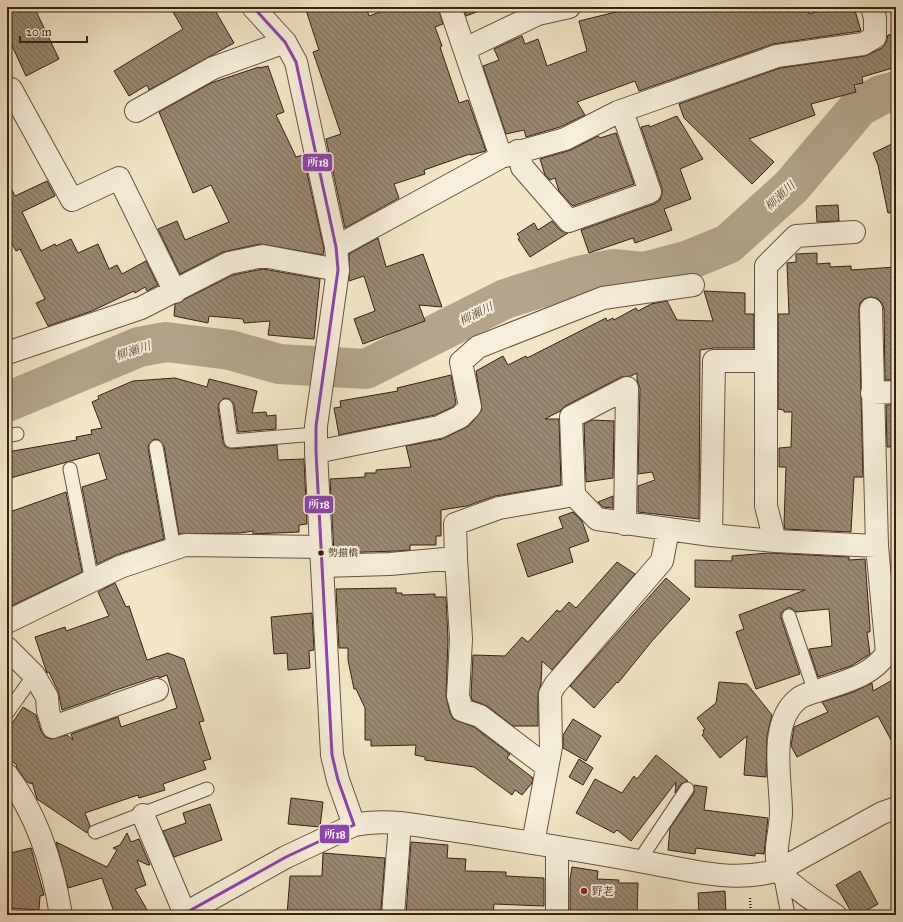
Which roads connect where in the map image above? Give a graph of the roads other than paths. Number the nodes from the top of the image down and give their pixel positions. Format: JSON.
{"nodes":[{"id":1,"x":253,"y":7,"type":"edge"},
{"id":2,"x":450,"y":7,"type":"edge"},
{"id":3,"x":569,"y":7,"type":"edge"},
{"id":4,"x":872,"y":7,"type":"edge"},
{"id":5,"x":285,"y":42,"type":"junction"},
{"id":6,"x":465,"y":49,"type":"junction"},
{"id":7,"x":8,"y":87,"type":"edge"},
{"id":8,"x":136,"y":111,"type":"dead end"},
{"id":9,"x":622,"y":111,"type":"junction"},
{"id":10,"x":509,"y":154,"type":"junction"},
{"id":11,"x":854,"y":232,"type":"dead end"},
{"id":12,"x":336,"y":247,"type":"junction"},
{"id":13,"x":338,"y":270,"type":"junction"},
{"id":14,"x":693,"y":285,"type":"dead end"},
{"id":15,"x":175,"y":292,"type":"junction"},
{"id":16,"x":871,"y":308,"type":"dead end"},
{"id":17,"x":7,"y":353,"type":"edge"},
{"id":18,"x":766,"y":361,"type":"junction"},
{"id":19,"x":896,"y":392,"type":"edge"},
{"id":20,"x":872,"y":393,"type":"junction"},
{"id":21,"x":226,"y":406,"type":"dead end"},
{"id":22,"x":316,"y":443,"type":"junction"},
{"id":23,"x":156,"y":447,"type":"dead end"},
{"id":24,"x":70,"y":469,"type":"dead end"},
{"id":25,"x":574,"y":495,"type":"junction"},
{"id":26,"x":625,"y":524,"type":"junction"},
{"id":27,"x":668,"y":530,"type":"junction"},
{"id":28,"x":711,"y":536,"type":"junction"},
{"id":29,"x":775,"y":541,"type":"junction"},
{"id":30,"x":877,"y":546,"type":"junction"},
{"id":31,"x":174,"y":550,"type":"junction"},
{"id":32,"x":322,"y":556,"type":"junction"},
{"id":33,"x":456,"y":558,"type":"junction"},
{"id":34,"x":92,"y":581,"type":"junction"},
{"id":35,"x":890,"y":596,"type":"edge"},
{"id":36,"x":789,"y":616,"type":"dead end"},
{"id":37,"x":7,"y":622,"type":"edge"},
{"id":38,"x":7,"y":648,"type":"edge"},
{"id":39,"x":34,"y":676,"type":"junction"},
{"id":40,"x":157,"y":690,"type":"dead end"},
{"id":41,"x":815,"y":692,"type":"junction"},
{"id":42,"x":7,"y":713,"type":"edge"},
{"id":43,"x":546,"y":766,"type":"junction"},
{"id":44,"x":7,"y":775,"type":"edge"},
{"id":45,"x":207,"y":789,"type":"dead end"},
{"id":46,"x":687,"y":789,"type":"dead end"},
{"id":47,"x":896,"y":808,"type":"edge"},
{"id":48,"x":143,"y":814,"type":"junction"},
{"id":49,"x":400,"y":823,"type":"junction"},
{"id":50,"x":354,"y":826,"type":"junction"},
{"id":51,"x":95,"y":832,"type":"dead end"},
{"id":52,"x":533,"y":842,"type":"junction"},
{"id":53,"x":557,"y":848,"type":"junction"},
{"id":54,"x":639,"y":861,"type":"junction"},
{"id":55,"x":779,"y":870,"type":"junction"},
{"id":56,"x":183,"y":914,"type":"edge"},
{"id":57,"x":61,"y":915,"type":"edge"},
{"id":58,"x":393,"y":915,"type":"edge"},
{"id":59,"x":557,"y":915,"type":"edge"},
{"id":60,"x":788,"y":915,"type":"edge"},
{"id":61,"x":835,"y":915,"type":"edge"}],
"edges":[{"from":1,"to":5,"type":"street"},
{"from":2,"to":6,"type":"street"},
{"from":3,"to":6,"type":"street"},
{"from":4,"to":9,"type":"street"},
{"from":5,"to":8,"type":"street"},
{"from":5,"to":12,"type":"street"},
{"from":6,"to":10,"type":"street"},
{"from":7,"to":15,"type":"street"},
{"from":9,"to":10,"type":"street"},
{"from":9,"to":10,"type":"street"},
{"from":10,"to":12,"type":"street"},
{"from":11,"to":18,"type":"street"},
{"from":12,"to":13,"type":"street"},
{"from":13,"to":15,"type":"street"},
{"from":13,"to":22,"type":"street"},
{"from":14,"to":22,"type":"street"},
{"from":15,"to":17,"type":"street"},
{"from":16,"to":20,"type":"street"},
{"from":18,"to":28,"type":"street"},
{"from":18,"to":29,"type":"street"},
{"from":19,"to":20,"type":"street"},
{"from":20,"to":30,"type":"street"},
{"from":21,"to":22,"type":"lane"},
{"from":22,"to":32,"type":"street"},
{"from":23,"to":31,"type":"lane"},
{"from":24,"to":34,"type":"lane"},
{"from":25,"to":26,"type":"street"},
{"from":25,"to":26,"type":"street"},
{"from":25,"to":33,"type":"street"},
{"from":26,"to":27,"type":"street"},
{"from":27,"to":28,"type":"street"},
{"from":27,"to":43,"type":"street"},
{"from":28,"to":29,"type":"street"},
{"from":29,"to":30,"type":"street"},
{"from":30,"to":35,"type":"street"},
{"from":31,"to":32,"type":"street"},
{"from":31,"to":34,"type":"street"},
{"from":32,"to":33,"type":"street"},
{"from":32,"to":50,"type":"street"},
{"from":33,"to":43,"type":"street"},
{"from":34,"to":37,"type":"street"},
{"from":35,"to":41,"type":"street"},
{"from":36,"to":41,"type":"lane"},
{"from":38,"to":39,"type":"street"},
{"from":39,"to":40,"type":"street"},
{"from":39,"to":42,"type":"lane"},
{"from":41,"to":55,"type":"street"},
{"from":43,"to":52,"type":"street"},
{"from":44,"to":57,"type":"street"},
{"from":45,"to":48,"type":"lane"},
{"from":46,"to":54,"type":"lane"},
{"from":47,"to":55,"type":"street"},
{"from":48,"to":51,"type":"lane"},
{"from":48,"to":56,"type":"street"},
{"from":49,"to":50,"type":"street"},
{"from":49,"to":52,"type":"street"},
{"from":49,"to":58,"type":"street"},
{"from":50,"to":56,"type":"street"},
{"from":52,"to":53,"type":"street"},
{"from":53,"to":54,"type":"street"},
{"from":53,"to":59,"type":"street"},
{"from":54,"to":55,"type":"street"},
{"from":55,"to":60,"type":"lane"},
{"from":55,"to":61,"type":"street"}]}
